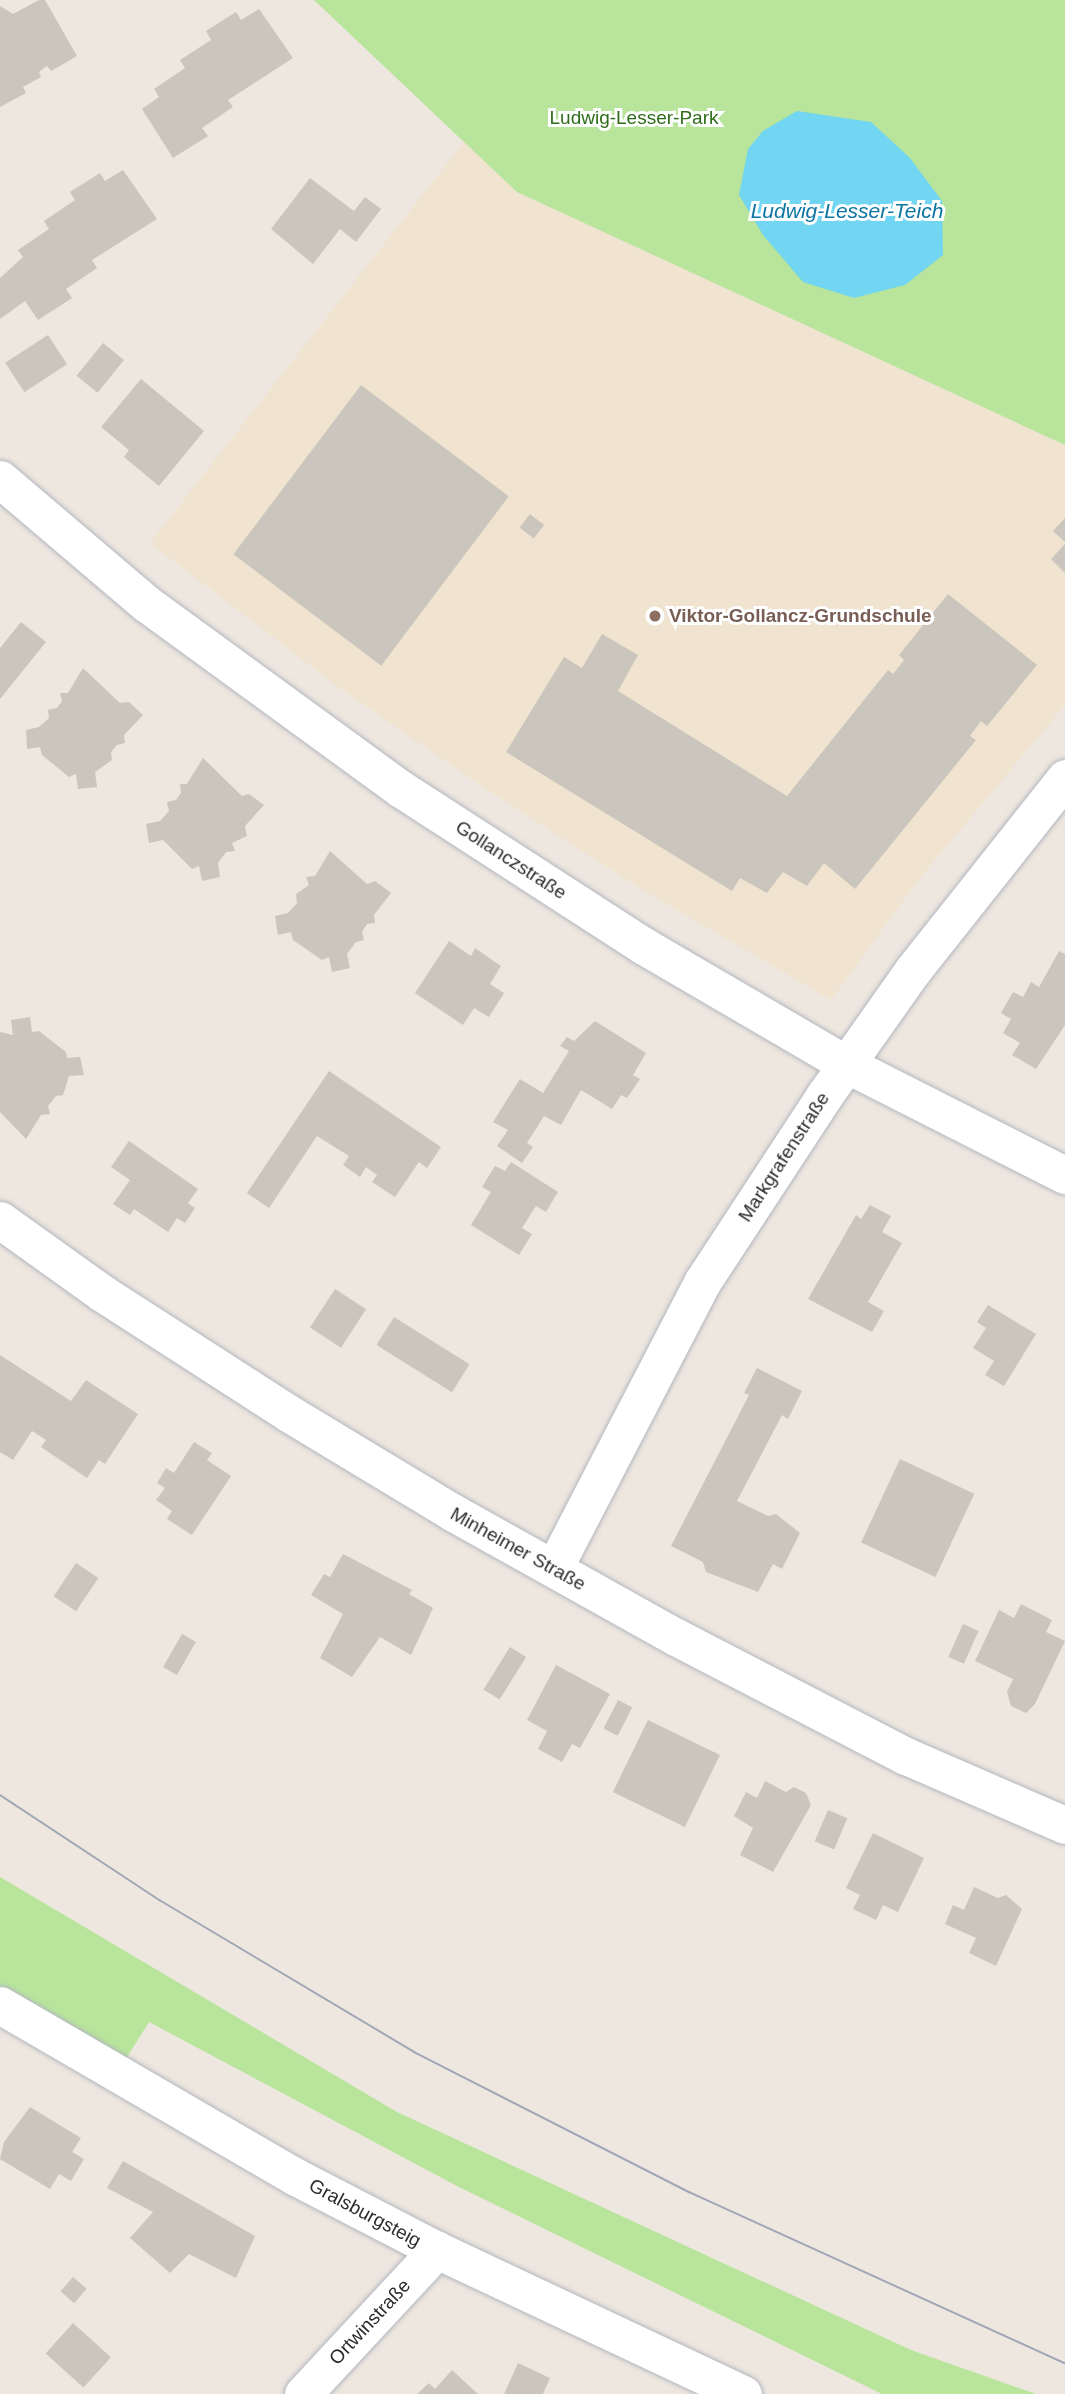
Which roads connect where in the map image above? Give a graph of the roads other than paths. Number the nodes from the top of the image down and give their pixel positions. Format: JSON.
{"nodes":[{"id":1,"x":0,"y":479,"type":"edge"},
{"id":2,"x":1065,"y":778,"type":"edge"},
{"id":3,"x":846,"y":1064,"type":"junction"},
{"id":4,"x":1065,"y":1175,"type":"edge"},
{"id":5,"x":0,"y":1220,"type":"edge"},
{"id":6,"x":554,"y":1568,"type":"junction"},
{"id":7,"x":1065,"y":1825,"type":"edge"},
{"id":8,"x":0,"y":2005,"type":"edge"},
{"id":9,"x":437,"y":2250,"type":"junction"},
{"id":10,"x":303,"y":2394,"type":"edge"},
{"id":11,"x":743,"y":2394,"type":"edge"}],
"edges":[{"from":1,"to":3,"type":"street","name":"Gollanczstraße"},
{"from":2,"to":3,"type":"street","name":"Markgrafenstraße"},
{"from":3,"to":4,"type":"street","name":"Gollanczstraße"},
{"from":3,"to":6,"type":"street","name":"Markgrafenstraße"},
{"from":5,"to":6,"type":"street","name":"Minheimer Straße"},
{"from":6,"to":7,"type":"street","name":"Minheimer Straße"},
{"from":8,"to":9,"type":"street","name":"Gralsburgsteig"},
{"from":9,"to":10,"type":"street","name":"Ortwinstraße"},
{"from":9,"to":11,"type":"street","name":"Gralsburgsteig"}]}
